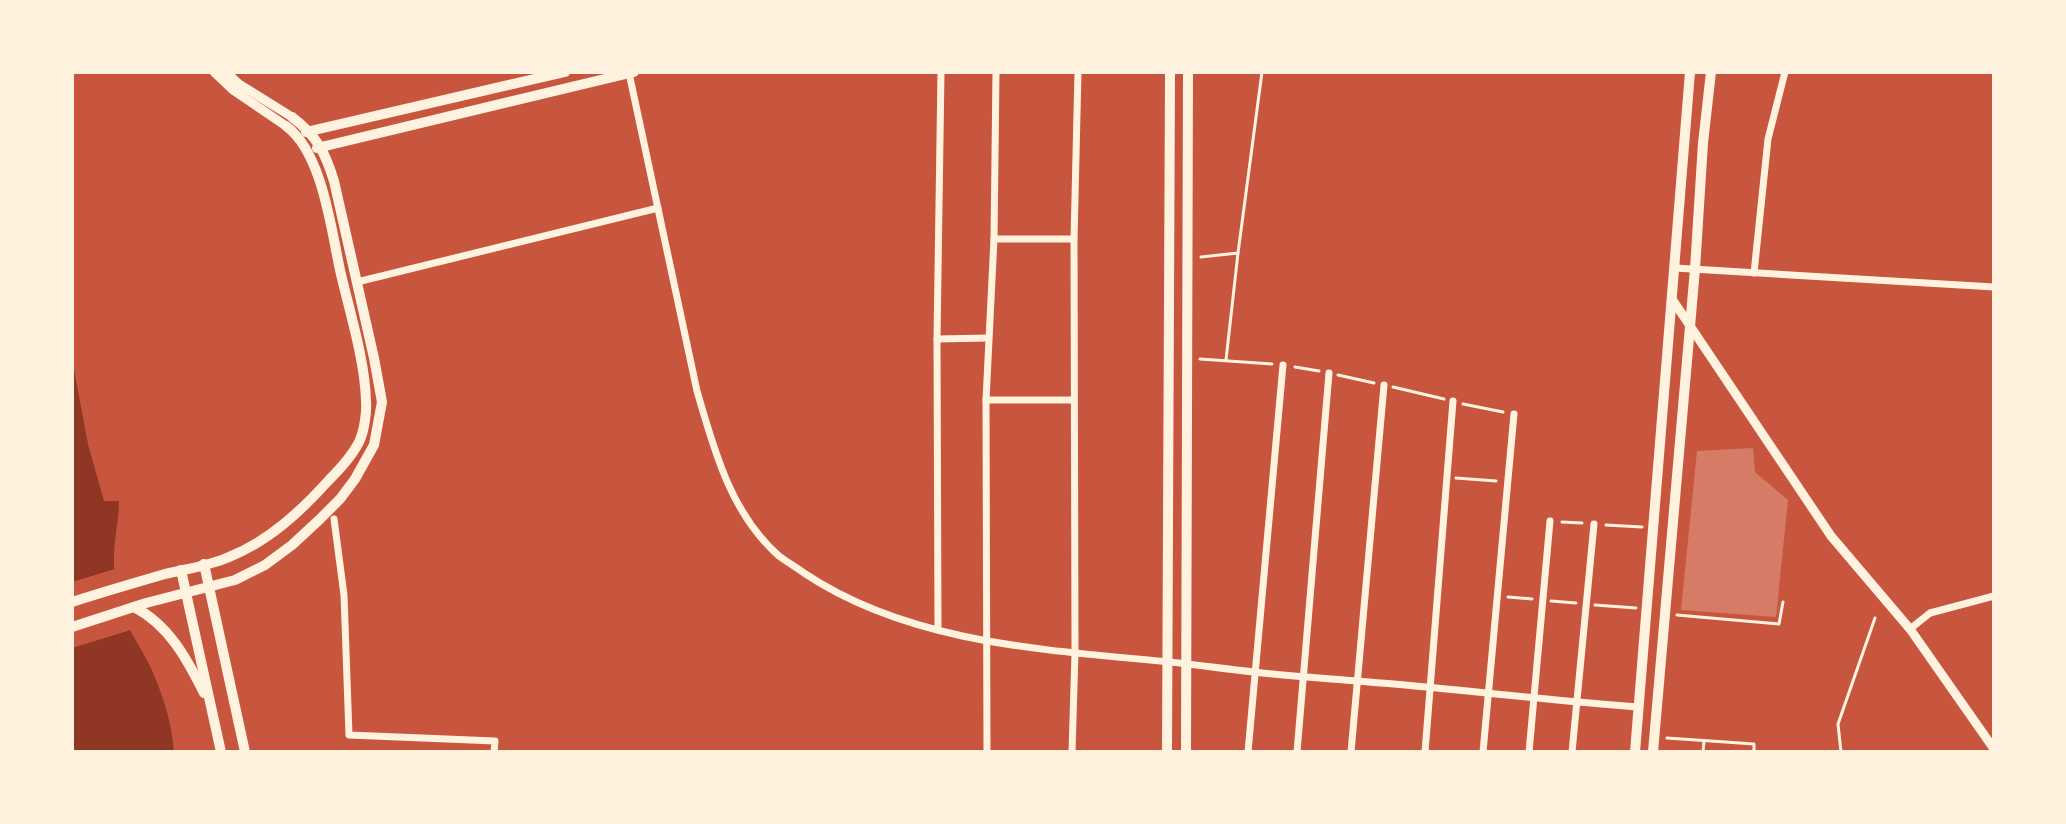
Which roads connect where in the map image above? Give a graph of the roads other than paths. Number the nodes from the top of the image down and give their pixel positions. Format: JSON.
{"nodes":[{"id":1,"x":214,"y":72,"type":"edge"},
{"id":2,"x":226,"y":72,"type":"edge"},
{"id":3,"x":565,"y":72,"type":"edge"},
{"id":4,"x":941,"y":72,"type":"edge"},
{"id":5,"x":996,"y":72,"type":"edge"},
{"id":6,"x":1078,"y":72,"type":"edge"},
{"id":7,"x":1170,"y":72,"type":"edge"},
{"id":8,"x":1188,"y":72,"type":"edge"},
{"id":9,"x":1690,"y":72,"type":"edge"},
{"id":10,"x":1711,"y":72,"type":"edge"},
{"id":11,"x":1785,"y":72,"type":"edge"},
{"id":12,"x":632,"y":73,"type":"edge"},
{"id":13,"x":289,"y":121,"type":"junction"},
{"id":14,"x":310,"y":131,"type":"junction"},
{"id":15,"x":296,"y":134,"type":"junction"},
{"id":16,"x":321,"y":147,"type":"junction"},
{"id":17,"x":307,"y":150,"type":"junction"},
{"id":18,"x":658,"y":208,"type":"junction"},
{"id":19,"x":994,"y":239,"type":"junction"},
{"id":20,"x":1074,"y":239,"type":"junction"},
{"id":21,"x":1675,"y":268,"type":"junction"},
{"id":22,"x":1695,"y":269,"type":"junction"},
{"id":23,"x":1754,"y":273,"type":"junction"},
{"id":24,"x":357,"y":282,"type":"junction"},
{"id":25,"x":1994,"y":287,"type":"edge"},
{"id":26,"x":1672,"y":299,"type":"junction"},
{"id":27,"x":1690,"y":325,"type":"junction"},
{"id":28,"x":988,"y":338,"type":"junction"},
{"id":29,"x":937,"y":339,"type":"junction"},
{"id":30,"x":1283,"y":365,"type":"road end"},
{"id":31,"x":1329,"y":373,"type":"road end"},
{"id":32,"x":1384,"y":385,"type":"road end"},
{"id":33,"x":986,"y":400,"type":"junction"},
{"id":34,"x":1074,"y":400,"type":"junction"},
{"id":35,"x":1453,"y":401,"type":"road end"},
{"id":36,"x":1514,"y":414,"type":"road end"},
{"id":37,"x":334,"y":519,"type":"dead end"},
{"id":38,"x":1550,"y":521,"type":"dead end"},
{"id":39,"x":1594,"y":524,"type":"dead end"},
{"id":40,"x":204,"y":564,"type":"junction"},
{"id":41,"x":181,"y":570,"type":"junction"},
{"id":42,"x":209,"y":586,"type":"junction"},
{"id":43,"x":186,"y":593,"type":"junction"},
{"id":44,"x":1994,"y":596,"type":"edge"},
{"id":45,"x":72,"y":602,"type":"edge"},
{"id":46,"x":134,"y":607,"type":"junction"},
{"id":47,"x":72,"y":627,"type":"edge"},
{"id":48,"x":938,"y":629,"type":"junction"},
{"id":49,"x":1910,"y":629,"type":"junction"},
{"id":50,"x":987,"y":640,"type":"junction"},
{"id":51,"x":1075,"y":653,"type":"junction"},
{"id":52,"x":1167,"y":662,"type":"junction"},
{"id":53,"x":1186,"y":664,"type":"junction"},
{"id":54,"x":1255,"y":672,"type":"junction"},
{"id":55,"x":1303,"y":676,"type":"junction"},
{"id":56,"x":1358,"y":681,"type":"junction"},
{"id":57,"x":1431,"y":687,"type":"junction"},
{"id":58,"x":1488,"y":693,"type":"junction"},
{"id":59,"x":1534,"y":699,"type":"junction"},
{"id":60,"x":1577,"y":703,"type":"junction"},
{"id":61,"x":1639,"y":707,"type":"junction"},
{"id":62,"x":212,"y":709,"type":"junction"},
{"id":63,"x":1993,"y":746,"type":"edge"},
{"id":64,"x":221,"y":752,"type":"edge"},
{"id":65,"x":245,"y":752,"type":"edge"},
{"id":66,"x":494,"y":752,"type":"edge"},
{"id":67,"x":987,"y":752,"type":"edge"},
{"id":68,"x":1072,"y":752,"type":"edge"},
{"id":69,"x":1167,"y":752,"type":"edge"},
{"id":70,"x":1186,"y":752,"type":"edge"},
{"id":71,"x":1248,"y":752,"type":"edge"},
{"id":72,"x":1297,"y":752,"type":"edge"},
{"id":73,"x":1351,"y":752,"type":"edge"},
{"id":74,"x":1425,"y":752,"type":"edge"},
{"id":75,"x":1483,"y":752,"type":"edge"},
{"id":76,"x":1529,"y":752,"type":"edge"},
{"id":77,"x":1572,"y":752,"type":"edge"},
{"id":78,"x":1635,"y":752,"type":"edge"},
{"id":79,"x":1653,"y":752,"type":"edge"}],
"edges":[{"from":1,"to":13,"type":"street"},
{"from":2,"to":13,"type":"street"},
{"from":3,"to":14,"type":"main road"},
{"from":4,"to":29,"type":"street"},
{"from":5,"to":19,"type":"street"},
{"from":6,"to":20,"type":"street"},
{"from":7,"to":52,"type":"main road"},
{"from":8,"to":53,"type":"main road"},
{"from":9,"to":21,"type":"main road"},
{"from":10,"to":22,"type":"main road"},
{"from":11,"to":23,"type":"street"},
{"from":12,"to":16,"type":"main road"},
{"from":12,"to":18,"type":"street"},
{"from":13,"to":14,"type":"main road"},
{"from":13,"to":15,"type":"main road"},
{"from":14,"to":15,"type":"main road"},
{"from":14,"to":16,"type":"main road"},
{"from":15,"to":17,"type":"main road"},
{"from":16,"to":17,"type":"main road"},
{"from":16,"to":24,"type":"main road"},
{"from":17,"to":40,"type":"main road"},
{"from":18,"to":24,"type":"street"},
{"from":18,"to":48,"type":"street"},
{"from":19,"to":20,"type":"street"},
{"from":19,"to":28,"type":"street"},
{"from":20,"to":34,"type":"street"},
{"from":21,"to":22,"type":"street"},
{"from":21,"to":26,"type":"main road"},
{"from":22,"to":23,"type":"street"},
{"from":22,"to":27,"type":"main road"},
{"from":23,"to":25,"type":"street"},
{"from":24,"to":42,"type":"main road"},
{"from":26,"to":27,"type":"street"},
{"from":26,"to":61,"type":"main road"},
{"from":27,"to":49,"type":"street"},
{"from":27,"to":79,"type":"main road"},
{"from":28,"to":29,"type":"street"},
{"from":28,"to":33,"type":"street"},
{"from":29,"to":48,"type":"street"},
{"from":30,"to":54,"type":"street"},
{"from":31,"to":55,"type":"street"},
{"from":32,"to":56,"type":"street"},
{"from":33,"to":34,"type":"street"},
{"from":33,"to":50,"type":"street"},
{"from":34,"to":51,"type":"street"},
{"from":35,"to":57,"type":"street"},
{"from":36,"to":58,"type":"street"},
{"from":37,"to":66,"type":"street"},
{"from":38,"to":59,"type":"street"},
{"from":39,"to":60,"type":"street"},
{"from":40,"to":41,"type":"main road"},
{"from":40,"to":42,"type":"main road"},
{"from":41,"to":43,"type":"main road"},
{"from":41,"to":45,"type":"main road"},
{"from":42,"to":43,"type":"main road"},
{"from":42,"to":65,"type":"main road"},
{"from":43,"to":46,"type":"main road"},
{"from":43,"to":62,"type":"main road"},
{"from":44,"to":49,"type":"street"},
{"from":46,"to":47,"type":"main road"},
{"from":46,"to":62,"type":"main road"},
{"from":48,"to":50,"type":"street"},
{"from":49,"to":63,"type":"street"},
{"from":50,"to":51,"type":"street"},
{"from":50,"to":67,"type":"street"},
{"from":51,"to":52,"type":"street"},
{"from":51,"to":68,"type":"street"},
{"from":52,"to":53,"type":"street"},
{"from":52,"to":69,"type":"main road"},
{"from":53,"to":54,"type":"street"},
{"from":53,"to":70,"type":"main road"},
{"from":54,"to":55,"type":"street"},
{"from":54,"to":71,"type":"street"},
{"from":55,"to":56,"type":"street"},
{"from":55,"to":72,"type":"street"},
{"from":56,"to":57,"type":"street"},
{"from":56,"to":73,"type":"street"},
{"from":57,"to":58,"type":"street"},
{"from":57,"to":74,"type":"street"},
{"from":58,"to":59,"type":"street"},
{"from":58,"to":75,"type":"street"},
{"from":59,"to":60,"type":"street"},
{"from":59,"to":76,"type":"street"},
{"from":60,"to":61,"type":"street"},
{"from":60,"to":77,"type":"street"},
{"from":61,"to":78,"type":"main road"},
{"from":62,"to":64,"type":"main road"}]}
